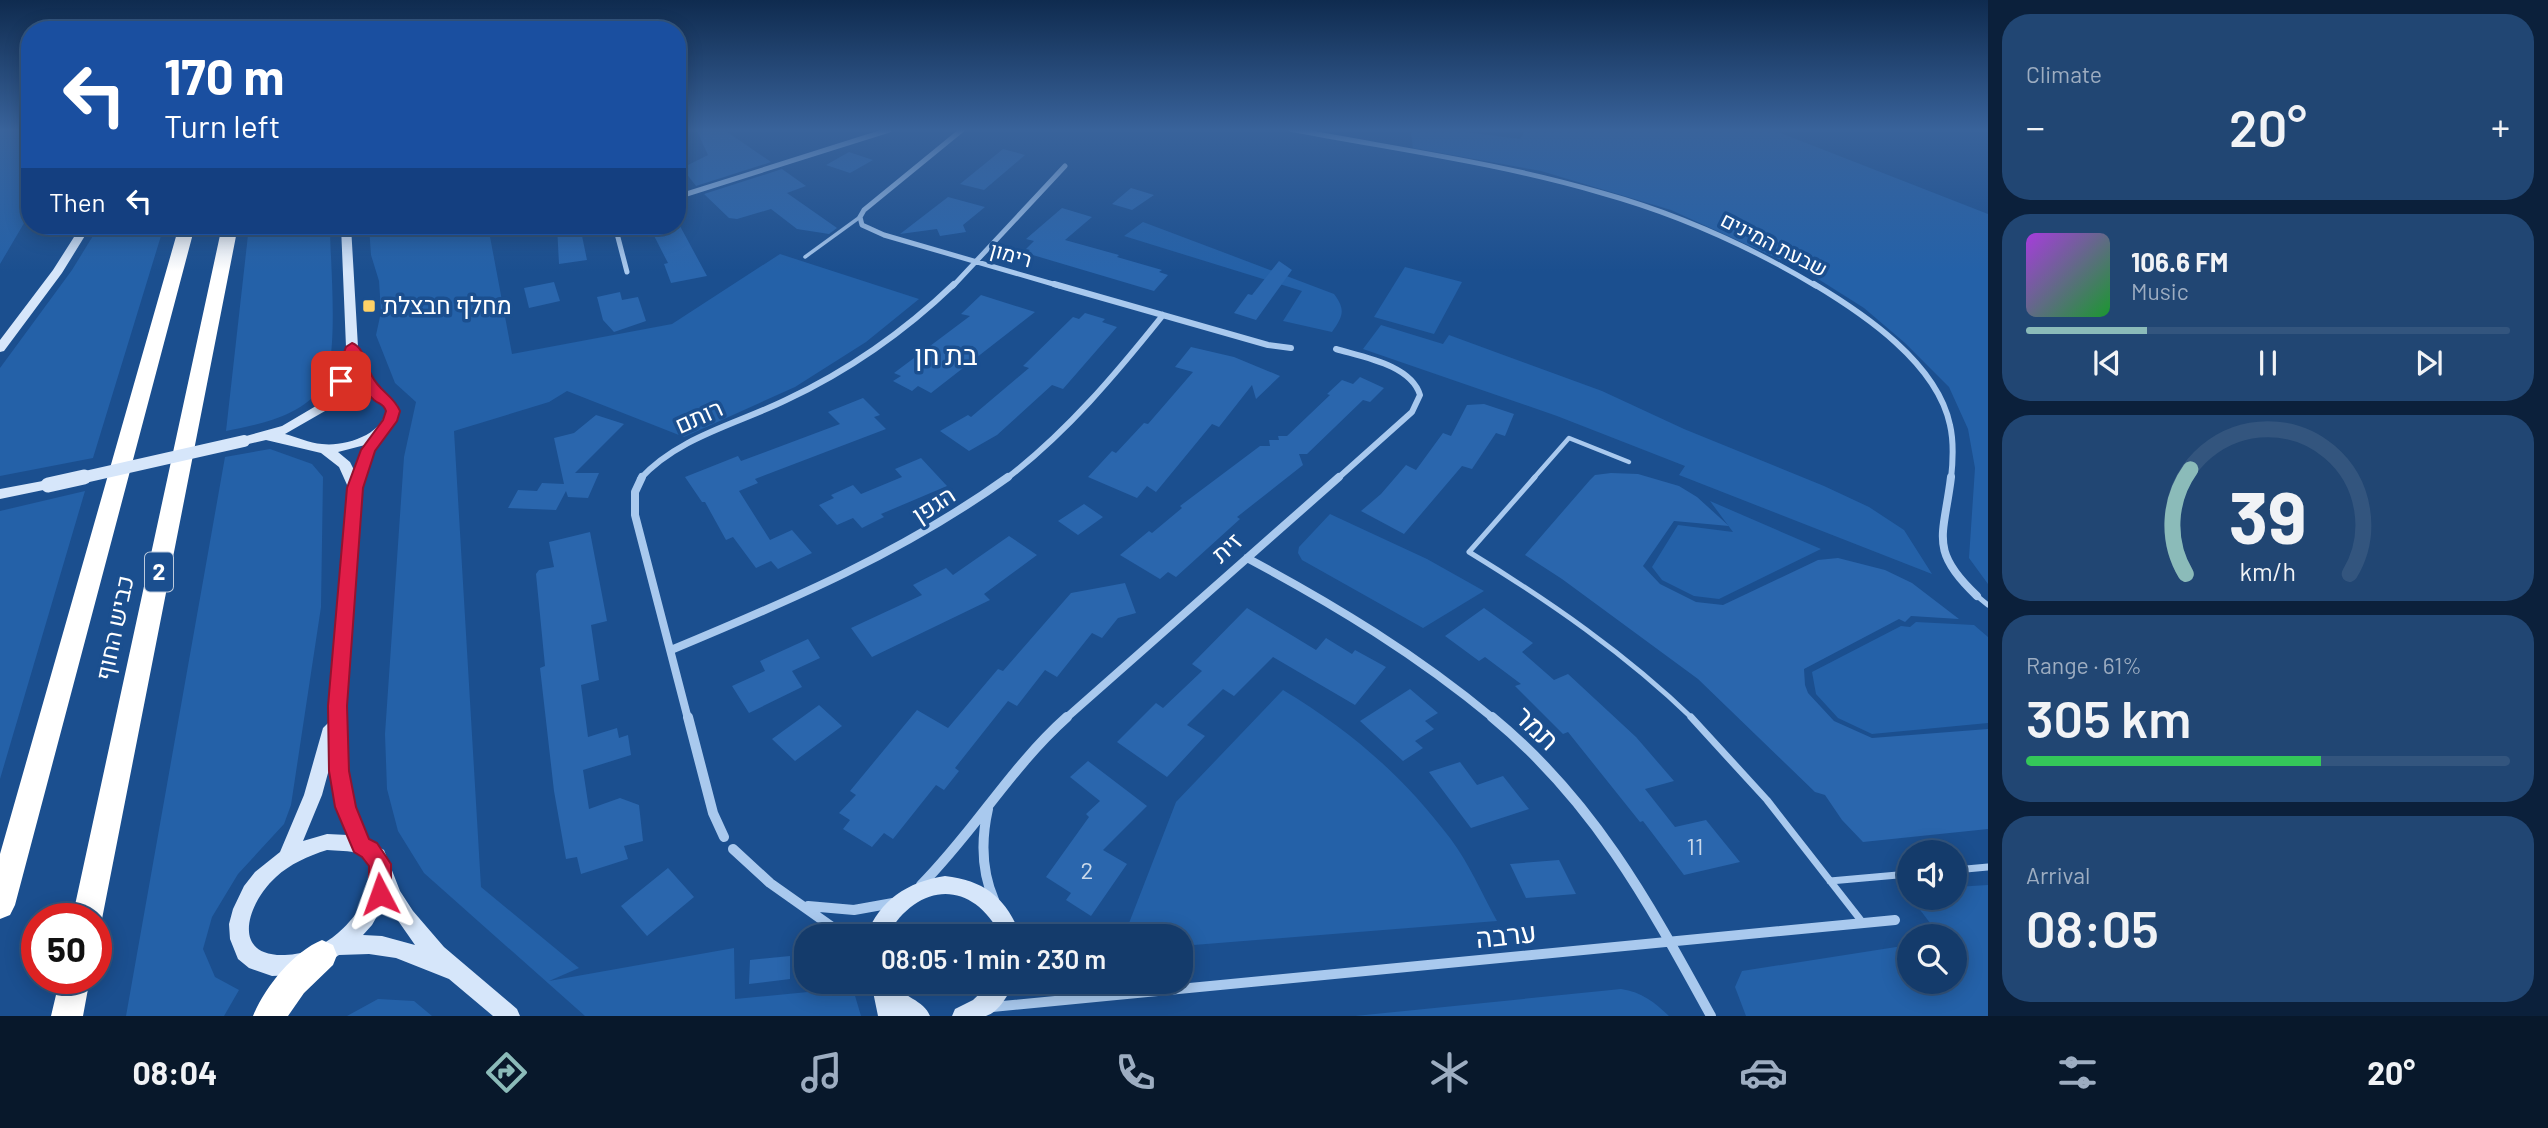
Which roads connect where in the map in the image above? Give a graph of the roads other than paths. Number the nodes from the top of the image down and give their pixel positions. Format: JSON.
{"nodes":[{"id":1,"x":742,"y":176,"type":"edge"},
{"id":2,"x":905,"y":176,"type":"edge"},
{"id":3,"x":1055,"y":176,"type":"edge"},
{"id":4,"x":1536,"y":176,"type":"edge"},
{"id":5,"x":686,"y":194,"type":"edge"},
{"id":6,"x":860,"y":217,"type":"junction"},
{"id":7,"x":80,"y":235,"type":"edge"},
{"id":8,"x":185,"y":235,"type":"edge"},
{"id":9,"x":228,"y":235,"type":"edge"},
{"id":10,"x":346,"y":235,"type":"edge"},
{"id":11,"x":617,"y":235,"type":"edge"},
{"id":12,"x":806,"y":257,"type":"dead end"},
{"id":13,"x":975,"y":261,"type":"junction"},
{"id":14,"x":627,"y":272,"type":"dead end"},
{"id":15,"x":1163,"y":315,"type":"junction"},
{"id":16,"x":352,"y":347,"type":"junction"},
{"id":17,"x":0,"y":348,"type":"edge"},
{"id":18,"x":1292,"y":348,"type":"dead end"},
{"id":19,"x":1336,"y":349,"type":"dead end"},
{"id":20,"x":379,"y":397,"type":"junction"},
{"id":21,"x":321,"y":406,"type":"junction"},
{"id":22,"x":307,"y":416,"type":"junction"},
{"id":23,"x":380,"y":432,"type":"junction"},
{"id":24,"x":262,"y":438,"type":"junction"},
{"id":25,"x":305,"y":444,"type":"junction"},
{"id":26,"x":324,"y":449,"type":"junction"},
{"id":27,"x":1629,"y":462,"type":"dead end"},
{"id":28,"x":355,"y":488,"type":"junction"},
{"id":29,"x":0,"y":496,"type":"edge"},
{"id":30,"x":1247,"y":558,"type":"junction"},
{"id":31,"x":1977,"y":596,"type":"joint"},
{"id":32,"x":1988,"y":605,"type":"edge"},
{"id":33,"x":671,"y":650,"type":"junction"},
{"id":34,"x":337,"y":706,"type":"junction"},
{"id":35,"x":990,"y":802,"type":"junction"},
{"id":36,"x":724,"y":837,"type":"dead end"},
{"id":37,"x":362,"y":846,"type":"junction"},
{"id":38,"x":733,"y":849,"type":"dead end"},
{"id":39,"x":287,"y":857,"type":"junction"},
{"id":40,"x":1988,"y":867,"type":"edge"},
{"id":41,"x":1967,"y":869,"type":"edge"},
{"id":42,"x":382,"y":873,"type":"junction"},
{"id":43,"x":1897,"y":875,"type":"edge"},
{"id":44,"x":1830,"y":881,"type":"junction"},
{"id":45,"x":904,"y":898,"type":"junction"},
{"id":46,"x":90,"y":903,"type":"edge"},
{"id":47,"x":0,"y":905,"type":"edge"},
{"id":48,"x":804,"y":905,"type":"junction"},
{"id":49,"x":1895,"y":920,"type":"dead end"},
{"id":50,"x":1863,"y":923,"type":"junction"},
{"id":51,"x":829,"y":924,"type":"edge"},
{"id":52,"x":882,"y":924,"type":"edge"},
{"id":53,"x":1006,"y":924,"type":"edge"},
{"id":54,"x":1007,"y":924,"type":"edge"},
{"id":55,"x":1671,"y":942,"type":"junction"},
{"id":56,"x":330,"y":951,"type":"junction"},
{"id":57,"x":458,"y":974,"type":"junction"},
{"id":58,"x":72,"y":994,"type":"edge"},
{"id":59,"x":884,"y":994,"type":"edge"},
{"id":60,"x":891,"y":994,"type":"edge"},
{"id":61,"x":990,"y":994,"type":"edge"},
{"id":62,"x":1115,"y":994,"type":"edge"},
{"id":63,"x":1121,"y":996,"type":"junction"},
{"id":64,"x":967,"y":1014,"type":"edge"},
{"id":65,"x":67,"y":1016,"type":"edge"},
{"id":66,"x":269,"y":1016,"type":"edge"},
{"id":67,"x":510,"y":1016,"type":"edge"},
{"id":68,"x":888,"y":1016,"type":"edge"},
{"id":69,"x":920,"y":1016,"type":"edge"},
{"id":70,"x":1712,"y":1016,"type":"edge"}],
"edges":[{"from":1,"to":5,"type":"street"},
{"from":2,"to":6,"type":"street"},
{"from":3,"to":13,"type":"street","name":"רותם"},
{"from":4,"to":31,"type":"street","name":"שבעת המינים"},
{"from":6,"to":12,"type":"lane"},
{"from":6,"to":13,"type":"street","name":"רימון"},
{"from":7,"to":17,"type":"main road"},
{"from":8,"to":47,"type":"highway","name":"כביש החוף"},
{"from":9,"to":46,"type":"highway","name":"כביש החוף","number":"2"},
{"from":10,"to":16,"type":"main road"},
{"from":11,"to":14,"type":"street"},
{"from":13,"to":15,"type":"street","name":"רימון"},
{"from":13,"to":33,"type":"street","name":"רותם"},
{"from":15,"to":18,"type":"street","name":"רימון"},
{"from":15,"to":33,"type":"street","name":"הגפן"},
{"from":16,"to":20,"type":"main road"},
{"from":16,"to":21,"type":"main road"},
{"from":19,"to":30,"type":"street","name":"זית"},
{"from":20,"to":21,"type":"main road"},
{"from":20,"to":23,"type":"main road"},
{"from":21,"to":22,"type":"main road"},
{"from":22,"to":24,"type":"main road"},
{"from":22,"to":25,"type":"main road"},
{"from":23,"to":26,"type":"main road"},
{"from":23,"to":28,"type":"main road"},
{"from":24,"to":25,"type":"main road"},
{"from":24,"to":29,"type":"main road","bridge":true},
{"from":25,"to":26,"type":"main road"},
{"from":26,"to":28,"type":"main road"},
{"from":27,"to":44,"type":"lane"},
{"from":28,"to":34,"type":"main road"},
{"from":30,"to":35,"type":"street","name":"זית"},
{"from":30,"to":55,"type":"street","name":"תמר"},
{"from":31,"to":32,"type":"lane","name":"שבעת המינים"},
{"from":33,"to":36,"type":"street","name":"רותם"},
{"from":34,"to":37,"type":"main road"},
{"from":34,"to":39,"type":"main road"},
{"from":35,"to":45,"type":"street","name":"זית"},
{"from":35,"to":54,"type":"street","name":"זית"},
{"from":37,"to":39,"type":"main road"},
{"from":37,"to":42,"type":"main road"},
{"from":38,"to":48,"type":"street"},
{"from":39,"to":56,"type":"main road"},
{"from":40,"to":41,"type":"lane"},
{"from":42,"to":56,"type":"main road"},
{"from":42,"to":57,"type":"main road"},
{"from":43,"to":44,"type":"lane"},
{"from":44,"to":50,"type":"lane"},
{"from":45,"to":48,"type":"street"},
{"from":45,"to":52,"type":"main road"},
{"from":45,"to":53,"type":"main road"},
{"from":48,"to":51,"type":"street"},
{"from":49,"to":50,"type":"street","name":"ערבה"},
{"from":50,"to":55,"type":"street","name":"ערבה"},
{"from":55,"to":63,"type":"street","name":"ערבה"},
{"from":55,"to":70,"type":"street","name":"תמר"},
{"from":56,"to":57,"type":"main road"},
{"from":56,"to":66,"type":"highway"},
{"from":57,"to":67,"type":"main road"},
{"from":58,"to":65,"type":"highway"},
{"from":59,"to":68,"type":"main road"},
{"from":60,"to":69,"type":"main road"},
{"from":61,"to":64,"type":"main road"},
{"from":62,"to":63,"type":"street","name":"ערבה"},
{"from":63,"to":64,"type":"street","name":"ערבה"}]}
